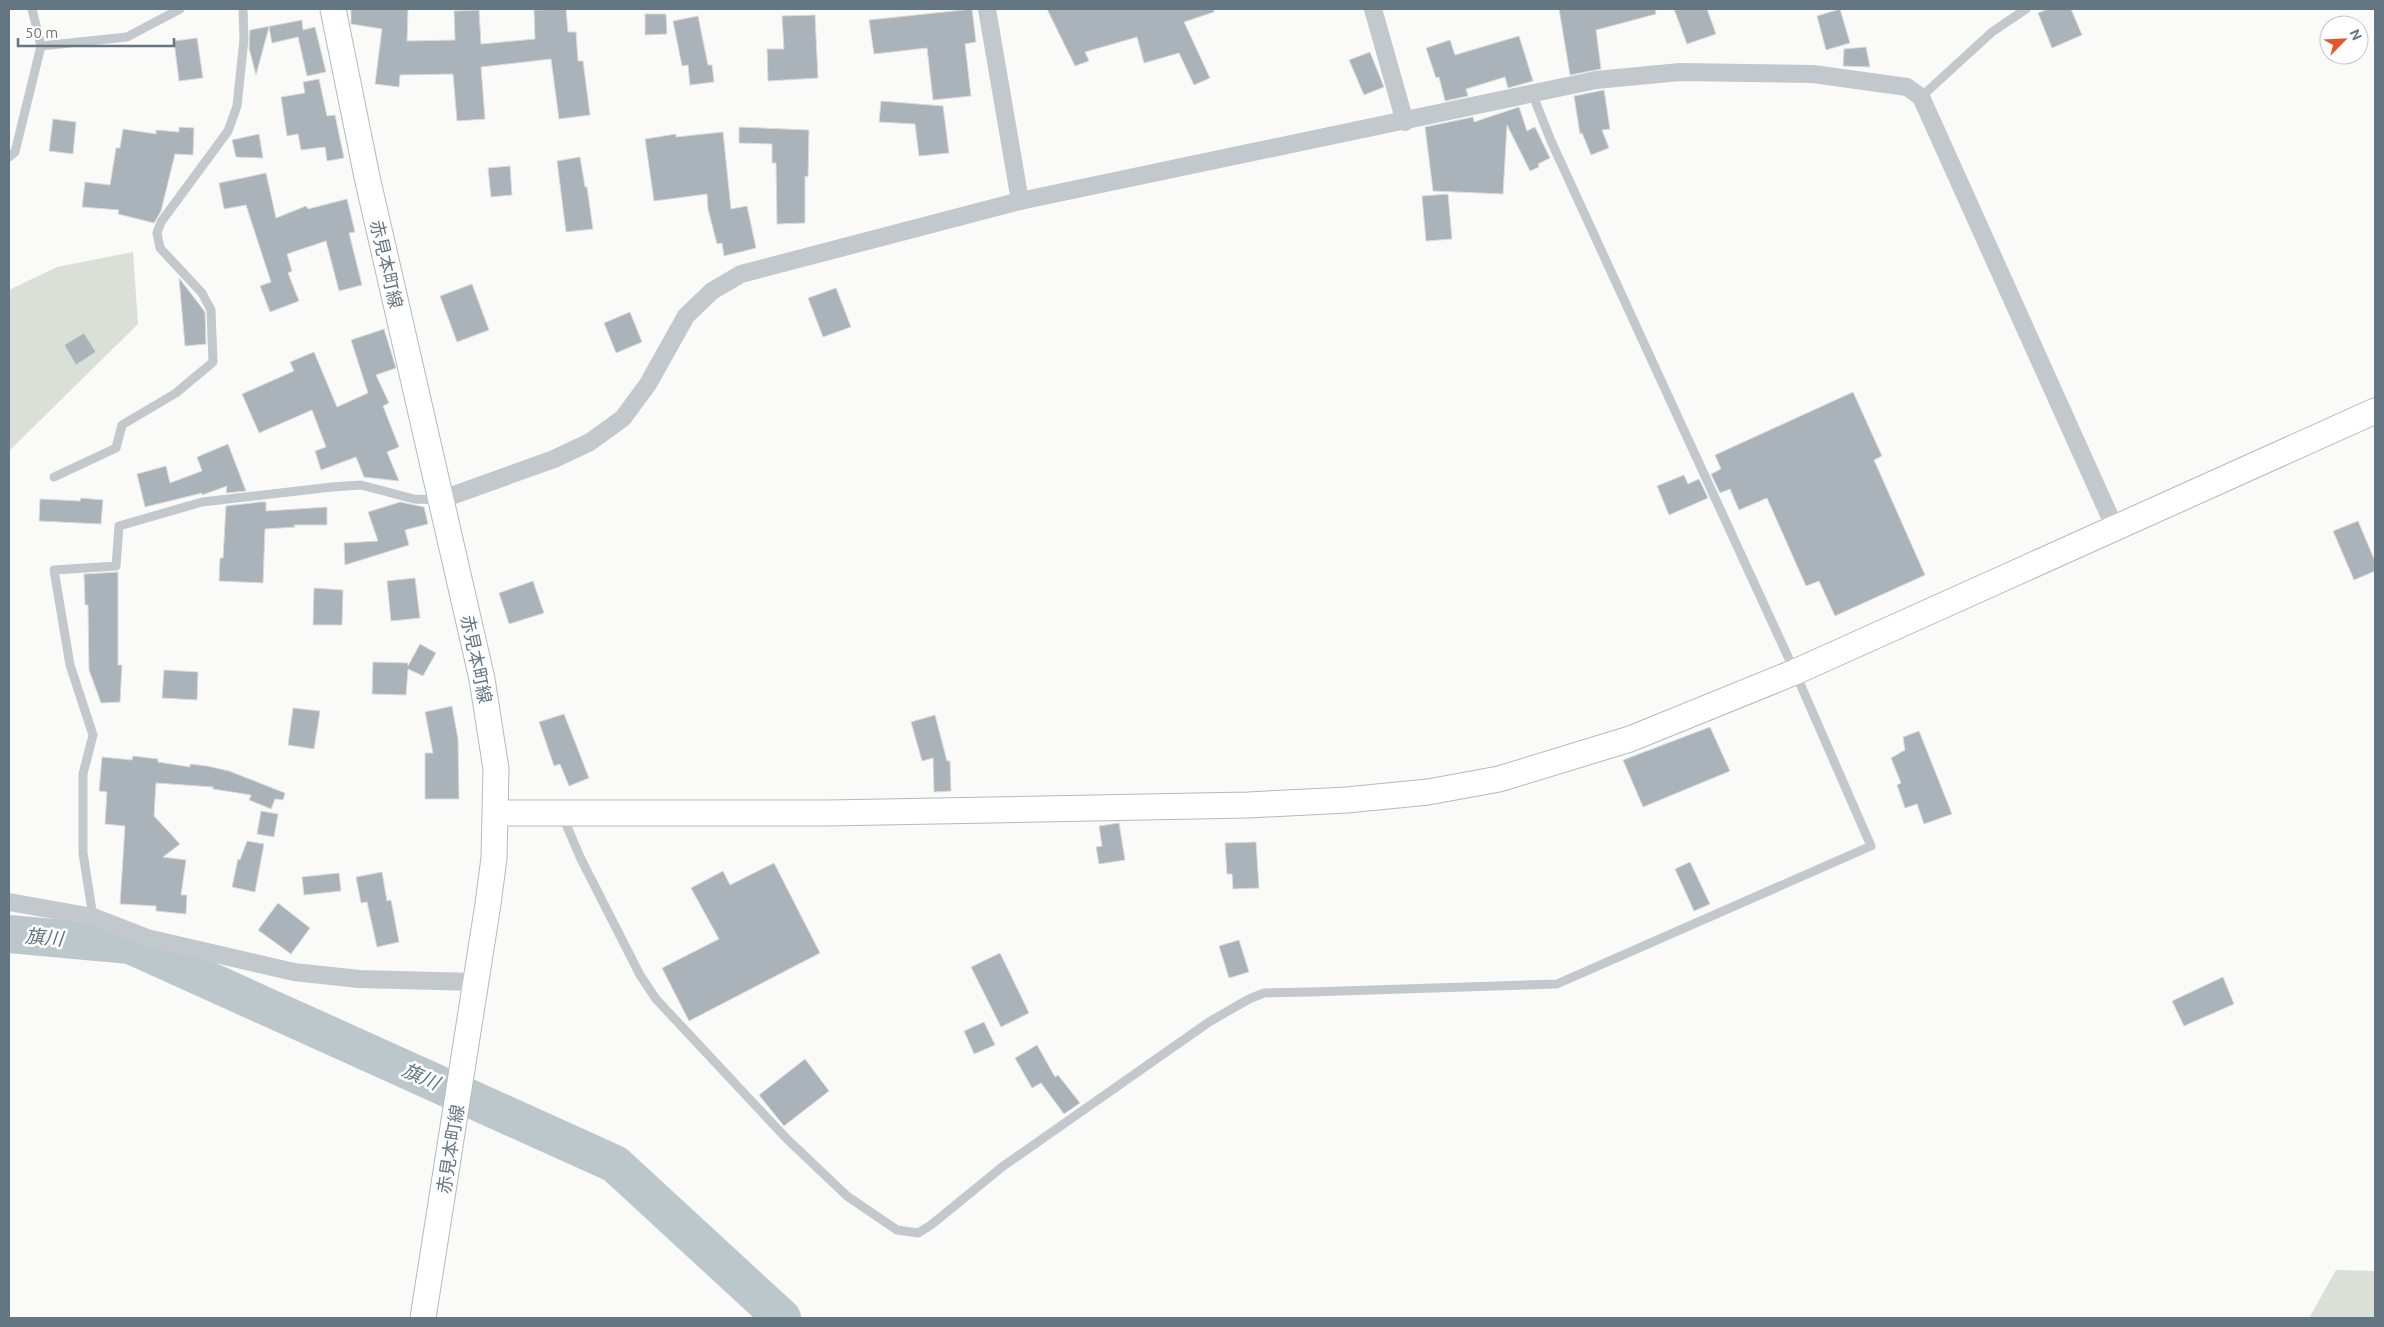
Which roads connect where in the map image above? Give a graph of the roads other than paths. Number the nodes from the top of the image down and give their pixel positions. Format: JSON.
{"nodes":[{"id":1,"x":32,"y":9,"type":"edge"},
{"id":2,"x":180,"y":9,"type":"edge"},
{"id":3,"x":243,"y":9,"type":"edge"},
{"id":4,"x":333,"y":9,"type":"edge"},
{"id":5,"x":987,"y":9,"type":"edge"},
{"id":6,"x":1372,"y":9,"type":"edge"},
{"id":7,"x":2026,"y":9,"type":"edge"},
{"id":8,"x":41,"y":46,"type":"junction"},
{"id":9,"x":1532,"y":93,"type":"junction"},
{"id":10,"x":1921,"y":97,"type":"junction"},
{"id":11,"x":1404,"y":122,"type":"junction"},
{"id":12,"x":9,"y":157,"type":"edge"},
{"id":13,"x":1020,"y":201,"type":"junction"},
{"id":14,"x":2375,"y":411,"type":"edge"},
{"id":15,"x":54,"y":477,"type":"dead end"},
{"id":16,"x":440,"y":500,"type":"junction"},
{"id":17,"x":2115,"y":528,"type":"junction"},
{"id":18,"x":1795,"y":672,"type":"junction"},
{"id":19,"x":496,"y":813,"type":"junction"},
{"id":20,"x":562,"y":814,"type":"junction"},
{"id":21,"x":9,"y":902,"type":"edge"},
{"id":22,"x":93,"y":917,"type":"junction"},
{"id":23,"x":474,"y":994,"type":"junction"},
{"id":24,"x":423,"y":1318,"type":"edge"}],
"edges":[{"from":1,"to":8,"type":"lane"},
{"from":2,"to":8,"type":"lane"},
{"from":3,"to":15,"type":"lane"},
{"from":4,"to":16,"type":"street","name":"赤見本町線"},
{"from":5,"to":13,"type":"street"},
{"from":6,"to":11,"type":"street"},
{"from":7,"to":10,"type":"lane"},
{"from":8,"to":12,"type":"lane"},
{"from":9,"to":10,"type":"street"},
{"from":9,"to":11,"type":"street"},
{"from":9,"to":18,"type":"lane"},
{"from":10,"to":17,"type":"street"},
{"from":11,"to":13,"type":"street"},
{"from":13,"to":16,"type":"street"},
{"from":14,"to":17,"type":"street"},
{"from":16,"to":19,"type":"street","name":"赤見本町線"},
{"from":16,"to":22,"type":"lane"},
{"from":17,"to":18,"type":"street"},
{"from":18,"to":20,"type":"street"},
{"from":18,"to":20,"type":"lane"},
{"from":19,"to":20,"type":"street"},
{"from":19,"to":23,"type":"street","name":"赤見本町線"},
{"from":21,"to":22,"type":"street"},
{"from":22,"to":23,"type":"street"},
{"from":23,"to":24,"type":"street","name":"赤見本町線"}]}
